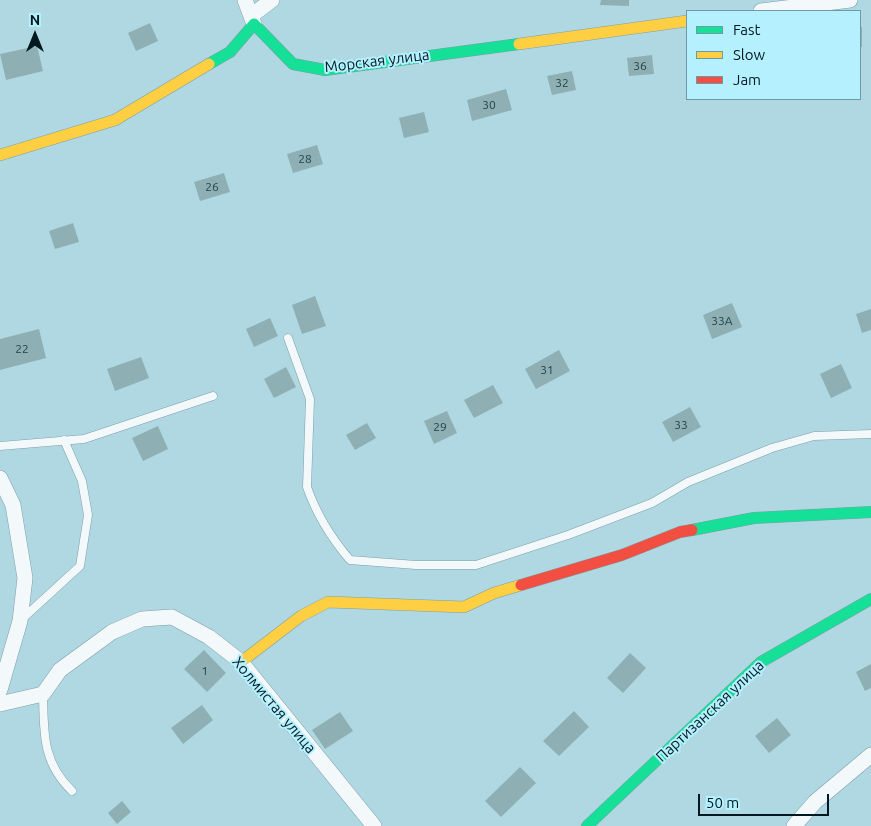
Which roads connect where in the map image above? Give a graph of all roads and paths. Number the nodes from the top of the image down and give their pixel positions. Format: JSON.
{"nodes":[{"id":1,"x":245,"y":0,"type":"edge"},
{"id":2,"x":272,"y":0,"type":"edge"},
{"id":3,"x":850,"y":0,"type":"edge"},
{"id":4,"x":769,"y":10,"type":"edge"},
{"id":5,"x":252,"y":20,"type":"junction"},
{"id":6,"x":686,"y":21,"type":"edge"},
{"id":7,"x":0,"y":155,"type":"edge"},
{"id":8,"x":288,"y":338,"type":"dead end"},
{"id":9,"x":212,"y":396,"type":"dead end"},
{"id":10,"x":871,"y":434,"type":"edge"},
{"id":11,"x":64,"y":440,"type":"junction"},
{"id":12,"x":0,"y":446,"type":"edge"},
{"id":13,"x":0,"y":478,"type":"edge"},
{"id":14,"x":871,"y":512,"type":"edge"},
{"id":15,"x":871,"y":599,"type":"edge"},
{"id":16,"x":20,"y":621,"type":"junction"},
{"id":17,"x":240,"y":662,"type":"junction"},
{"id":18,"x":0,"y":690,"type":"edge"},
{"id":19,"x":43,"y":694,"type":"junction"},
{"id":20,"x":0,"y":704,"type":"edge"},
{"id":21,"x":871,"y":755,"type":"edge"},
{"id":22,"x":72,"y":791,"type":"dead end"},
{"id":23,"x":374,"y":826,"type":"edge"},
{"id":24,"x":587,"y":826,"type":"edge"},
{"id":25,"x":794,"y":826,"type":"edge"}],
"edges":[{"from":1,"to":5,"type":"street"},
{"from":2,"to":5,"type":"street"},
{"from":3,"to":4,"type":"street"},
{"from":5,"to":6,"type":"street","name":"Морская улица"},
{"from":5,"to":7,"type":"street"},
{"from":8,"to":10,"type":"lane"},
{"from":9,"to":11,"type":"lane"},
{"from":11,"to":12,"type":"lane"},
{"from":11,"to":16,"type":"lane"},
{"from":13,"to":16,"type":"street"},
{"from":14,"to":17,"type":"street"},
{"from":15,"to":24,"type":"street","name":"Партизанская улица"},
{"from":16,"to":18,"type":"street"},
{"from":17,"to":19,"type":"street","name":"Холмистая улица"},
{"from":17,"to":23,"type":"street","name":"Холмистая улица"},
{"from":19,"to":20,"type":"street"},
{"from":19,"to":22,"type":"lane"},
{"from":21,"to":25,"type":"street"}]}
